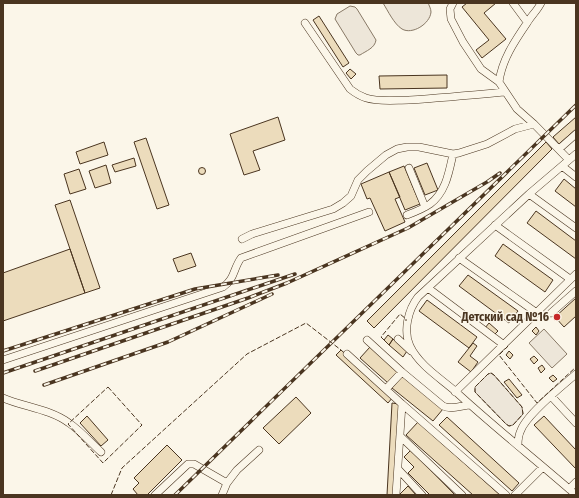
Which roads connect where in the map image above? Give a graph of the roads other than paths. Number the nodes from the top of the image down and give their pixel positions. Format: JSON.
{"nodes":[{"id":1,"x":453,"y":3,"type":"edge"},
{"id":2,"x":512,"y":3,"type":"edge"},
{"id":3,"x":541,"y":3,"type":"edge"},
{"id":4,"x":527,"y":22,"type":"junction"},
{"id":5,"x":305,"y":23,"type":"dead end"},
{"id":6,"x":499,"y":82,"type":"junction"},
{"id":7,"x":504,"y":92,"type":"junction"},
{"id":8,"x":534,"y":124,"type":"junction"},
{"id":9,"x":576,"y":134,"type":"edge"},
{"id":10,"x":559,"y":149,"type":"junction"},
{"id":11,"x":453,"y":154,"type":"junction"},
{"id":12,"x":576,"y":154,"type":"edge"},
{"id":13,"x":569,"y":160,"type":"junction"},
{"id":14,"x":562,"y":166,"type":"junction"},
{"id":15,"x":409,"y":168,"type":"dead end"},
{"id":16,"x":576,"y":177,"type":"edge"},
{"id":17,"x":529,"y":194,"type":"junction"},
{"id":18,"x":425,"y":207,"type":"junction"},
{"id":19,"x":369,"y":212,"type":"dead end"},
{"id":20,"x":407,"y":215,"type":"dead end"},
{"id":21,"x":495,"y":225,"type":"junction"},
{"id":22,"x":576,"y":228,"type":"edge"},
{"id":23,"x":242,"y":239,"type":"dead end"},
{"id":24,"x":459,"y":258,"type":"junction"},
{"id":25,"x":576,"y":274,"type":"edge"},
{"id":26,"x":570,"y":279,"type":"junction"},
{"id":27,"x":428,"y":288,"type":"junction"},
{"id":28,"x":576,"y":291,"type":"edge"},
{"id":29,"x":551,"y":313,"type":"dead end"},
{"id":30,"x":537,"y":314,"type":"junction"},
{"id":31,"x":398,"y":339,"type":"dead end"},
{"id":32,"x":367,"y":340,"type":"dead end"},
{"id":33,"x":504,"y":345,"type":"junction"},
{"id":34,"x":348,"y":354,"type":"dead end"},
{"id":35,"x":414,"y":354,"type":"junction"},
{"id":36,"x":3,"y":360,"type":"edge"},
{"id":37,"x":402,"y":372,"type":"junction"},
{"id":38,"x":576,"y":374,"type":"edge"},
{"id":39,"x":386,"y":389,"type":"junction"},
{"id":40,"x":456,"y":392,"type":"junction"},
{"id":41,"x":551,"y":396,"type":"junction"},
{"id":42,"x":3,"y":398,"type":"edge"},
{"id":43,"x":402,"y":404,"type":"junction"},
{"id":44,"x":469,"y":405,"type":"junction"},
{"id":45,"x":576,"y":423,"type":"edge"},
{"id":46,"x":400,"y":436,"type":"junction"},
{"id":47,"x":518,"y":445,"type":"junction"},
{"id":48,"x":259,"y":450,"type":"dead end"},
{"id":49,"x":101,"y":452,"type":"dead end"},
{"id":50,"x":543,"y":467,"type":"junction"},
{"id":51,"x":398,"y":469,"type":"junction"},
{"id":52,"x":576,"y":482,"type":"edge"},
{"id":53,"x":227,"y":483,"type":"junction"},
{"id":54,"x":569,"y":489,"type":"junction"},
{"id":55,"x":155,"y":495,"type":"edge"},
{"id":56,"x":222,"y":495,"type":"edge"},
{"id":57,"x":396,"y":495,"type":"edge"},
{"id":58,"x":422,"y":495,"type":"edge"},
{"id":59,"x":462,"y":495,"type":"edge"},
{"id":60,"x":506,"y":495,"type":"edge"},
{"id":61,"x":515,"y":495,"type":"edge"},
{"id":62,"x":576,"y":495,"type":"edge"}],
"edges":[{"from":1,"to":6,"type":"street"},
{"from":2,"to":4,"type":"street"},
{"from":3,"to":4,"type":"street"},
{"from":4,"to":6,"type":"street"},
{"from":5,"to":7,"type":"street"},
{"from":6,"to":7,"type":"street"},
{"from":7,"to":8,"type":"street"},
{"from":8,"to":10,"type":"street"},
{"from":8,"to":11,"type":"street"},
{"from":9,"to":10,"type":"street"},
{"from":10,"to":13,"type":"street"},
{"from":11,"to":18,"type":"street"},
{"from":11,"to":23,"type":"street"},
{"from":12,"to":13,"type":"street"},
{"from":13,"to":14,"type":"street"},
{"from":14,"to":16,"type":"street"},
{"from":14,"to":17,"type":"street"},
{"from":15,"to":18,"type":"street"},
{"from":17,"to":21,"type":"street"},
{"from":17,"to":22,"type":"street"},
{"from":18,"to":20,"type":"street"},
{"from":19,"to":36,"type":"street"},
{"from":21,"to":24,"type":"street"},
{"from":21,"to":26,"type":"street"},
{"from":24,"to":27,"type":"street"},
{"from":24,"to":30,"type":"street"},
{"from":25,"to":26,"type":"street"},
{"from":26,"to":30,"type":"street"},
{"from":27,"to":33,"type":"street"},
{"from":27,"to":35,"type":"street"},
{"from":28,"to":29,"type":"street"},
{"from":30,"to":33,"type":"street"},
{"from":31,"to":35,"type":"street"},
{"from":32,"to":37,"type":"street"},
{"from":33,"to":40,"type":"street"},
{"from":34,"to":39,"type":"street"},
{"from":35,"to":40,"type":"street"},
{"from":37,"to":39,"type":"street"},
{"from":37,"to":44,"type":"street"},
{"from":38,"to":41,"type":"street"},
{"from":39,"to":43,"type":"street"},
{"from":40,"to":44,"type":"street"},
{"from":41,"to":45,"type":"street"},
{"from":41,"to":47,"type":"street"},
{"from":42,"to":49,"type":"street"},
{"from":43,"to":46,"type":"street"},
{"from":43,"to":60,"type":"street"},
{"from":44,"to":47,"type":"street"},
{"from":46,"to":51,"type":"street"},
{"from":46,"to":59,"type":"street"},
{"from":47,"to":50,"type":"street"},
{"from":48,"to":53,"type":"street"},
{"from":50,"to":54,"type":"street"},
{"from":50,"to":61,"type":"street"},
{"from":51,"to":57,"type":"street"},
{"from":51,"to":58,"type":"street"},
{"from":52,"to":54,"type":"street"},
{"from":53,"to":55,"type":"street"},
{"from":53,"to":56,"type":"street"},
{"from":54,"to":62,"type":"street"}]}
